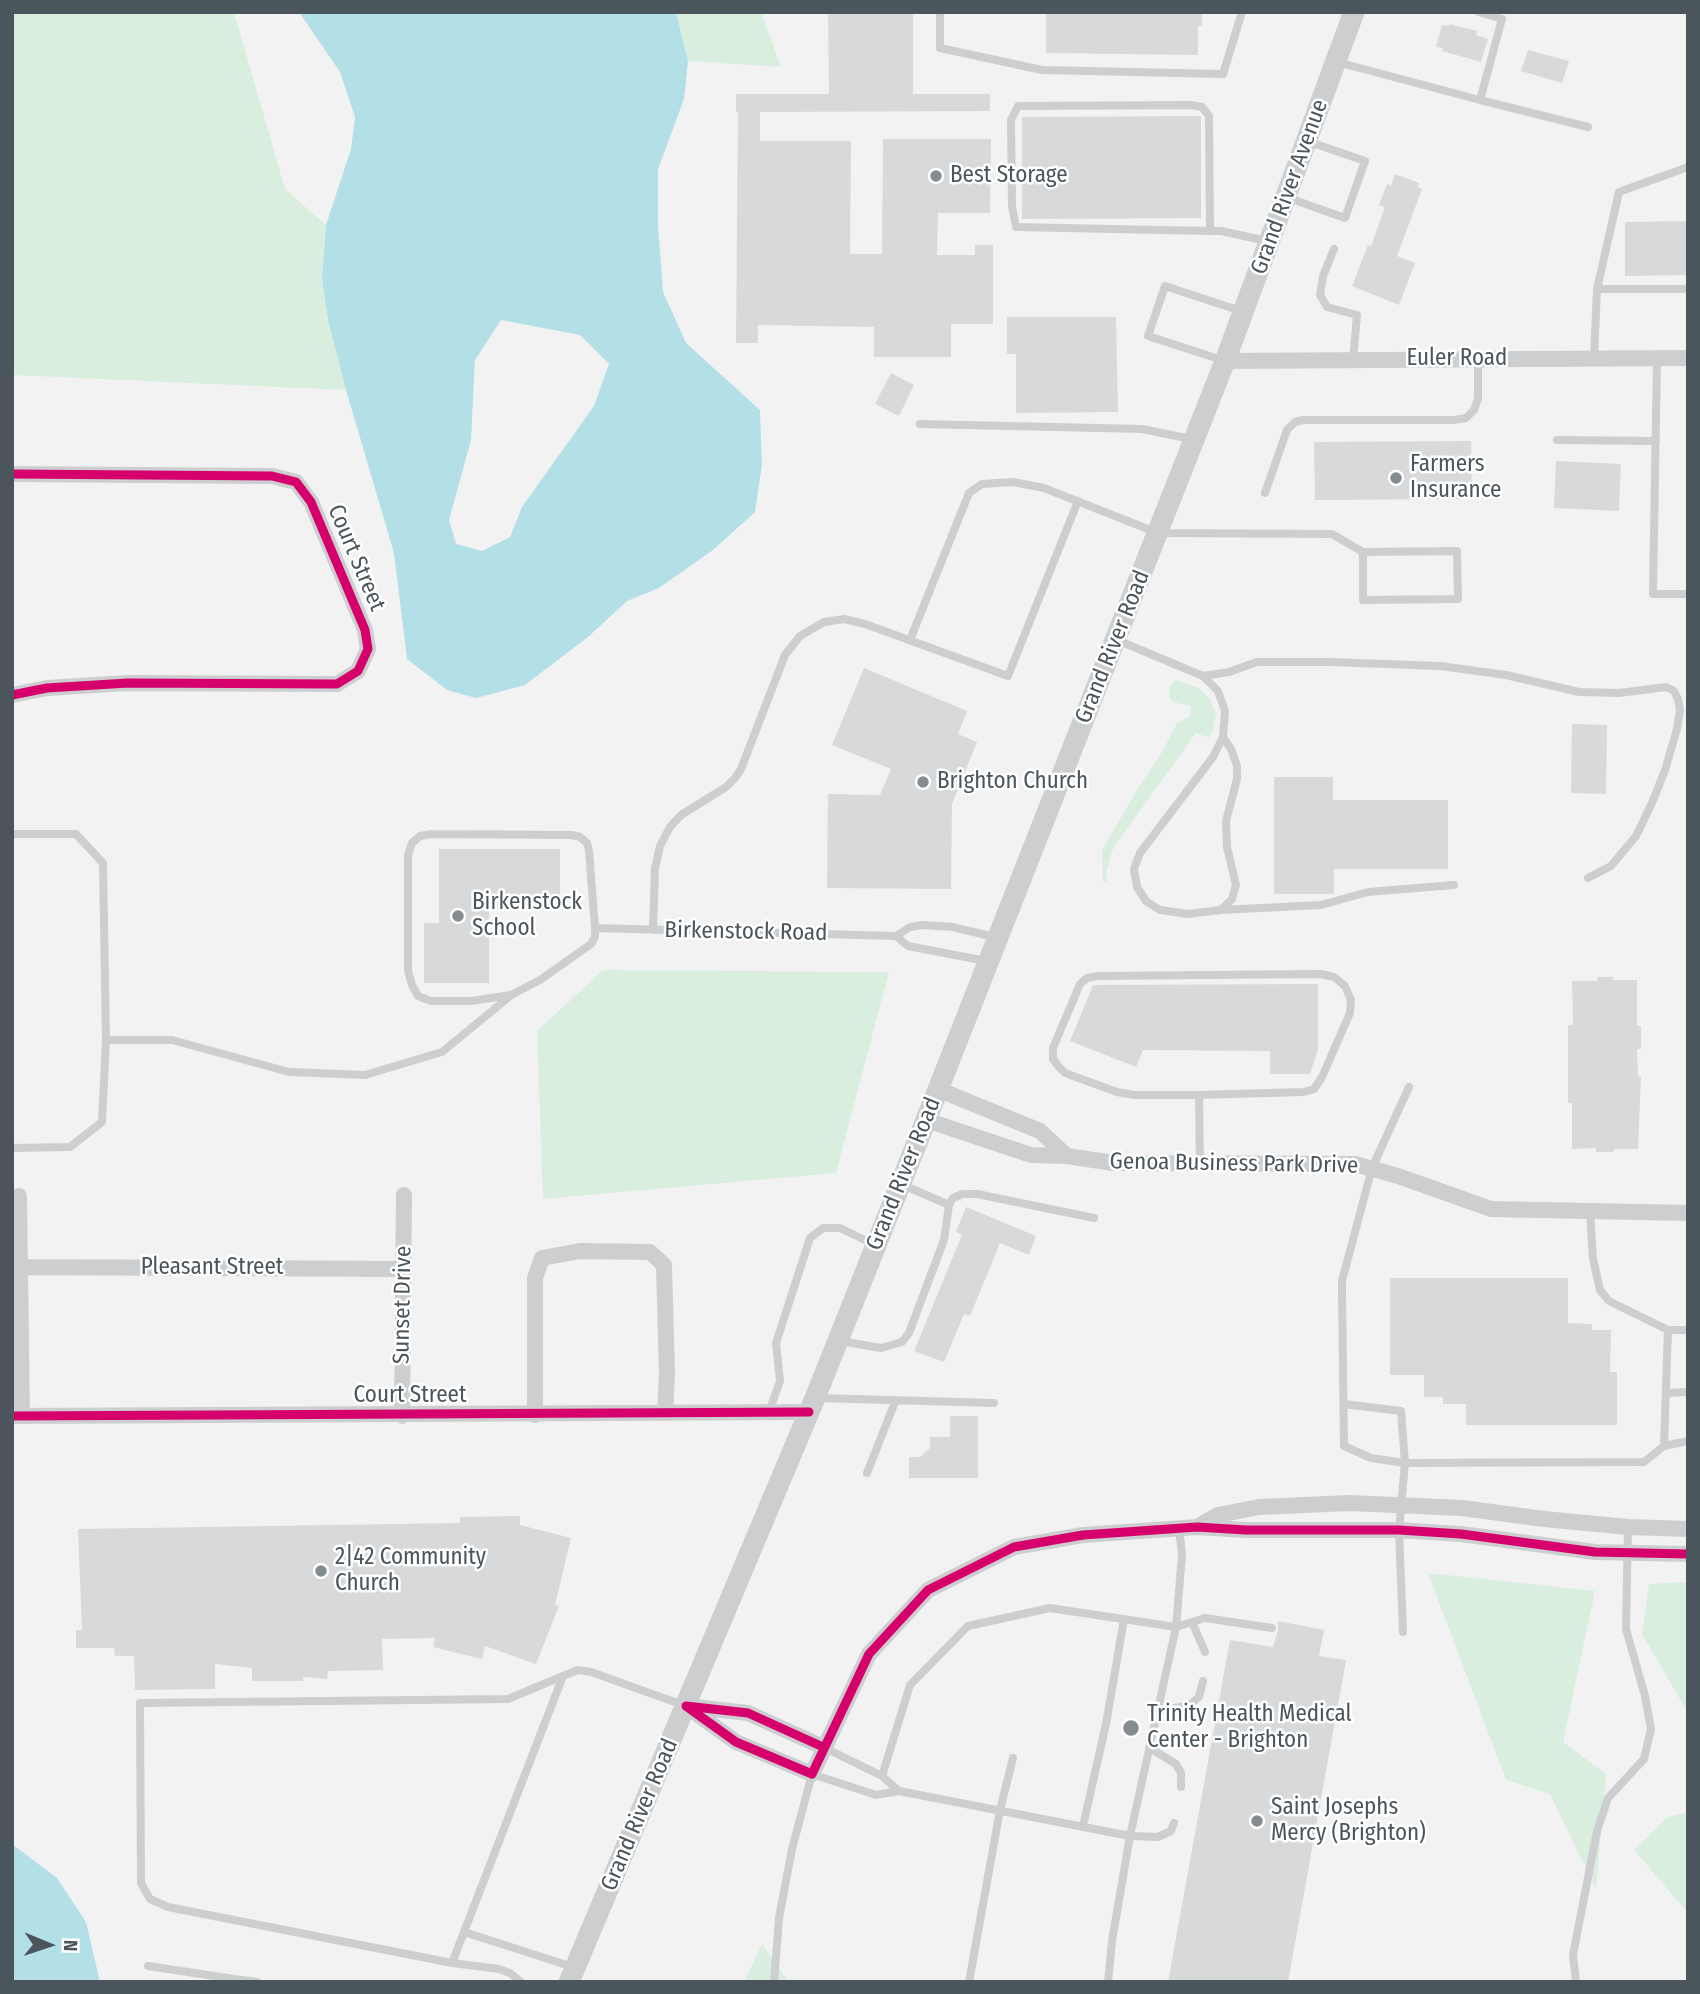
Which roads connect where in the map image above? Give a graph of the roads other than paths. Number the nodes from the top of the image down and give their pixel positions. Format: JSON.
{"nodes":[{"id":1,"x":940,"y":12,"type":"edge"},
{"id":2,"x":1242,"y":12,"type":"edge"},
{"id":3,"x":1354,"y":12,"type":"edge"},
{"id":4,"x":1479,"y":12,"type":"edge"},
{"id":5,"x":1336,"y":61,"type":"junction"},
{"id":6,"x":1480,"y":100,"type":"junction"},
{"id":7,"x":1588,"y":127,"type":"dead end"},
{"id":8,"x":1307,"y":141,"type":"junction"},
{"id":9,"x":1688,"y":167,"type":"edge"},
{"id":10,"x":1286,"y":197,"type":"junction"},
{"id":11,"x":1210,"y":231,"type":"junction"},
{"id":12,"x":1269,"y":242,"type":"junction"},
{"id":13,"x":1334,"y":249,"type":"dead end"},
{"id":14,"x":1597,"y":289,"type":"junction"},
{"id":15,"x":1688,"y":289,"type":"edge"},
{"id":16,"x":1244,"y":312,"type":"junction"},
{"id":17,"x":1594,"y":358,"type":"junction"},
{"id":18,"x":1657,"y":358,"type":"junction"},
{"id":19,"x":1688,"y":358,"type":"edge"},
{"id":20,"x":1478,"y":359,"type":"junction"},
{"id":21,"x":1353,"y":360,"type":"junction"},
{"id":22,"x":1225,"y":361,"type":"junction"},
{"id":23,"x":920,"y":424,"type":"dead end"},
{"id":24,"x":1194,"y":439,"type":"junction"},
{"id":25,"x":1557,"y":440,"type":"dead end"},
{"id":26,"x":1656,"y":441,"type":"junction"},
{"id":27,"x":12,"y":474,"type":"edge"},
{"id":28,"x":1265,"y":494,"type":"dead end"},
{"id":29,"x":1078,"y":501,"type":"junction"},
{"id":30,"x":1158,"y":533,"type":"junction"},
{"id":31,"x":1363,"y":552,"type":"junction"},
{"id":32,"x":1688,"y":594,"type":"edge"},
{"id":33,"x":910,"y":640,"type":"junction"},
{"id":34,"x":1117,"y":640,"type":"junction"},
{"id":35,"x":1203,"y":676,"type":"junction"},
{"id":36,"x":12,"y":695,"type":"edge"},
{"id":37,"x":1223,"y":737,"type":"junction"},
{"id":38,"x":12,"y":834,"type":"edge"},
{"id":39,"x":1588,"y":878,"type":"dead end"},
{"id":40,"x":1454,"y":885,"type":"dead end"},
{"id":41,"x":1221,"y":910,"type":"junction"},
{"id":42,"x":595,"y":928,"type":"junction"},
{"id":43,"x":653,"y":930,"type":"junction"},
{"id":44,"x":896,"y":936,"type":"junction"},
{"id":45,"x":998,"y":937,"type":"junction"},
{"id":46,"x":988,"y":962,"type":"junction"},
{"id":47,"x":511,"y":995,"type":"junction"},
{"id":48,"x":106,"y":1040,"type":"junction"},
{"id":49,"x":1409,"y":1087,"type":"dead end"},
{"id":50,"x":937,"y":1089,"type":"junction"},
{"id":51,"x":1199,"y":1095,"type":"junction"},
{"id":52,"x":926,"y":1120,"type":"junction"},
{"id":53,"x":12,"y":1149,"type":"edge"},
{"id":54,"x":1067,"y":1156,"type":"junction"},
{"id":55,"x":1199,"y":1164,"type":"junction"},
{"id":56,"x":1372,"y":1168,"type":"junction"},
{"id":57,"x":900,"y":1184,"type":"junction"},
{"id":58,"x":404,"y":1195,"type":"dead end"},
{"id":59,"x":19,"y":1196,"type":"dead end"},
{"id":60,"x":949,"y":1205,"type":"junction"},
{"id":61,"x":1590,"y":1211,"type":"junction"},
{"id":62,"x":1688,"y":1213,"type":"edge"},
{"id":63,"x":1094,"y":1218,"type":"dead end"},
{"id":64,"x":876,"y":1245,"type":"junction"},
{"id":65,"x":20,"y":1267,"type":"junction"},
{"id":66,"x":403,"y":1269,"type":"junction"},
{"id":67,"x":1668,"y":1330,"type":"junction"},
{"id":68,"x":1688,"y":1330,"type":"edge"},
{"id":69,"x":838,"y":1340,"type":"junction"},
{"id":70,"x":1688,"y":1392,"type":"edge"},
{"id":71,"x":1666,"y":1393,"type":"junction"},
{"id":72,"x":895,"y":1402,"type":"junction"},
{"id":73,"x":994,"y":1403,"type":"dead end"},
{"id":74,"x":1344,"y":1404,"type":"junction"},
{"id":75,"x":812,"y":1405,"type":"junction"},
{"id":76,"x":665,"y":1412,"type":"junction"},
{"id":77,"x":769,"y":1412,"type":"junction"},
{"id":78,"x":535,"y":1415,"type":"junction"},
{"id":79,"x":17,"y":1416,"type":"edge"},
{"id":80,"x":402,"y":1416,"type":"junction"},
{"id":81,"x":1688,"y":1441,"type":"edge"},
{"id":82,"x":1664,"y":1446,"type":"junction"},
{"id":83,"x":1405,"y":1464,"type":"junction"},
{"id":84,"x":867,"y":1473,"type":"dead end"},
{"id":85,"x":1401,"y":1505,"type":"junction"},
{"id":86,"x":1197,"y":1527,"type":"junction"},
{"id":87,"x":1628,"y":1527,"type":"junction"},
{"id":88,"x":1178,"y":1528,"type":"junction"},
{"id":89,"x":1688,"y":1528,"type":"edge"},
{"id":90,"x":1399,"y":1530,"type":"junction"},
{"id":91,"x":1628,"y":1553,"type":"junction"},
{"id":92,"x":1688,"y":1554,"type":"edge"},
{"id":93,"x":1124,"y":1619,"type":"junction"},
{"id":94,"x":1192,"y":1622,"type":"junction"},
{"id":95,"x":1176,"y":1627,"type":"junction"},
{"id":96,"x":1272,"y":1628,"type":"dead end"},
{"id":97,"x":1403,"y":1632,"type":"dead end"},
{"id":98,"x":1205,"y":1652,"type":"dead end"},
{"id":99,"x":562,"y":1676,"type":"junction"},
{"id":100,"x":1203,"y":1681,"type":"dead end"},
{"id":101,"x":686,"y":1706,"type":"junction"},
{"id":102,"x":1157,"y":1712,"type":"junction"},
{"id":103,"x":823,"y":1747,"type":"junction"},
{"id":104,"x":1150,"y":1748,"type":"junction"},
{"id":105,"x":1013,"y":1758,"type":"dead end"},
{"id":106,"x":812,"y":1773,"type":"junction"},
{"id":107,"x":882,"y":1776,"type":"junction"},
{"id":108,"x":1181,"y":1787,"type":"dead end"},
{"id":109,"x":899,"y":1791,"type":"junction"},
{"id":110,"x":1000,"y":1810,"type":"junction"},
{"id":111,"x":1174,"y":1823,"type":"dead end"},
{"id":112,"x":1083,"y":1826,"type":"junction"},
{"id":113,"x":1130,"y":1836,"type":"junction"},
{"id":114,"x":464,"y":1932,"type":"junction"},
{"id":115,"x":452,"y":1963,"type":"junction"},
{"id":116,"x":148,"y":1966,"type":"dead end"},
{"id":117,"x":572,"y":1975,"type":"edge"},
{"id":118,"x":234,"y":1980,"type":"edge"},
{"id":119,"x":257,"y":1982,"type":"edge"},
{"id":120,"x":522,"y":1982,"type":"edge"},
{"id":121,"x":774,"y":1982,"type":"edge"},
{"id":122,"x":969,"y":1982,"type":"edge"},
{"id":123,"x":1108,"y":1982,"type":"edge"},
{"id":124,"x":1576,"y":1982,"type":"edge"}],
"edges":[{"from":1,"to":2,"type":"lane"},
{"from":3,"to":5,"type":"main road","name":"Grand River Avenue"},
{"from":4,"to":6,"type":"lane"},
{"from":5,"to":6,"type":"lane"},
{"from":5,"to":8,"type":"main road","name":"Grand River Avenue"},
{"from":6,"to":7,"type":"lane"},
{"from":8,"to":10,"type":"main road","name":"Grand River Avenue"},
{"from":8,"to":10,"type":"lane"},
{"from":9,"to":14,"type":"lane"},
{"from":10,"to":12,"type":"main road","name":"Grand River Avenue"},
{"from":11,"to":11,"type":"lane"},
{"from":11,"to":12,"type":"lane"},
{"from":12,"to":16,"type":"main road","name":"Grand River Avenue"},
{"from":13,"to":21,"type":"lane"},
{"from":14,"to":15,"type":"lane"},
{"from":14,"to":17,"type":"lane"},
{"from":16,"to":22,"type":"main road","name":"Grand River Avenue"},
{"from":16,"to":22,"type":"lane"},
{"from":17,"to":18,"type":"street","name":"Euler Road"},
{"from":17,"to":20,"type":"street","name":"Euler Road"},
{"from":18,"to":19,"type":"street","name":"Euler Road"},
{"from":18,"to":26,"type":"lane"},
{"from":20,"to":21,"type":"street","name":"Euler Road"},
{"from":20,"to":28,"type":"lane"},
{"from":21,"to":22,"type":"street","name":"Euler Road"},
{"from":22,"to":24,"type":"main road","name":"Grand River Road"},
{"from":23,"to":24,"type":"lane"},
{"from":24,"to":30,"type":"main road","name":"Grand River Road"},
{"from":25,"to":26,"type":"lane"},
{"from":26,"to":32,"type":"lane"},
{"from":27,"to":36,"type":"street","name":"Court Street"},
{"from":29,"to":30,"type":"lane"},
{"from":29,"to":33,"type":"lane"},
{"from":29,"to":33,"type":"lane"},
{"from":30,"to":31,"type":"lane"},
{"from":30,"to":34,"type":"main road","name":"Grand River Road"},
{"from":31,"to":31,"type":"lane"},
{"from":33,"to":43,"type":"lane"},
{"from":34,"to":35,"type":"lane"},
{"from":34,"to":45,"type":"main road","name":"Grand River Road"},
{"from":35,"to":37,"type":"lane"},
{"from":35,"to":39,"type":"lane"},
{"from":37,"to":41,"type":"lane"},
{"from":37,"to":41,"type":"lane"},
{"from":38,"to":48,"type":"lane"},
{"from":40,"to":41,"type":"lane"},
{"from":42,"to":43,"type":"lane","name":"Birkenstock Road"},
{"from":42,"to":47,"type":"lane"},
{"from":42,"to":47,"type":"lane"},
{"from":43,"to":44,"type":"lane","name":"Birkenstock Road"},
{"from":44,"to":45,"type":"lane","name":"Birkenstock Road"},
{"from":44,"to":46,"type":"lane","name":"Birkenstock Road"},
{"from":45,"to":46,"type":"main road","name":"Grand River Road"},
{"from":46,"to":50,"type":"main road","name":"Grand River Road"},
{"from":47,"to":48,"type":"lane"},
{"from":48,"to":53,"type":"lane"},
{"from":49,"to":56,"type":"lane"},
{"from":50,"to":52,"type":"main road","name":"Grand River Road"},
{"from":50,"to":54,"type":"street"},
{"from":51,"to":51,"type":"lane"},
{"from":51,"to":55,"type":"lane"},
{"from":52,"to":54,"type":"street","name":"Genoa Business Park Drive"},
{"from":52,"to":57,"type":"main road","name":"Grand River Road"},
{"from":54,"to":55,"type":"street","name":"Genoa Business Park Drive"},
{"from":55,"to":56,"type":"street","name":"Genoa Business Park Drive"},
{"from":56,"to":61,"type":"street","name":"Genoa Business Park Drive"},
{"from":56,"to":74,"type":"lane"},
{"from":57,"to":60,"type":"lane"},
{"from":57,"to":64,"type":"main road","name":"Grand River Road"},
{"from":58,"to":66,"type":"street","name":"Sunset Drive"},
{"from":59,"to":65,"type":"street"},
{"from":60,"to":63,"type":"lane"},
{"from":60,"to":69,"type":"lane"},
{"from":61,"to":62,"type":"street","name":"Genoa Business Park Drive"},
{"from":61,"to":67,"type":"lane"},
{"from":64,"to":69,"type":"main road","name":"Grand River Road"},
{"from":64,"to":77,"type":"lane"},
{"from":65,"to":66,"type":"street","name":"Pleasant Street"},
{"from":65,"to":79,"type":"street"},
{"from":66,"to":80,"type":"street","name":"Sunset Drive"},
{"from":67,"to":68,"type":"lane"},
{"from":67,"to":71,"type":"lane"},
{"from":69,"to":75,"type":"main road","name":"Grand River Road"},
{"from":70,"to":71,"type":"lane"},
{"from":71,"to":82,"type":"lane"},
{"from":72,"to":73,"type":"lane"},
{"from":72,"to":75,"type":"lane"},
{"from":72,"to":84,"type":"lane"},
{"from":74,"to":83,"type":"lane"},
{"from":74,"to":83,"type":"lane"},
{"from":75,"to":77,"type":"street","name":"Court Street"},
{"from":75,"to":101,"type":"main road","name":"Grand River Road"},
{"from":76,"to":77,"type":"street","name":"Court Street"},
{"from":76,"to":78,"type":"street","name":"Court Street"},
{"from":76,"to":78,"type":"street"},
{"from":78,"to":80,"type":"street","name":"Court Street"},
{"from":79,"to":80,"type":"street","name":"Court Street"},
{"from":81,"to":82,"type":"lane"},
{"from":82,"to":83,"type":"lane"},
{"from":83,"to":85,"type":"lane"},
{"from":85,"to":86,"type":"street"},
{"from":85,"to":87,"type":"street"},
{"from":85,"to":90,"type":"lane"},
{"from":86,"to":88,"type":"street"},
{"from":86,"to":90,"type":"street"},
{"from":87,"to":89,"type":"street"},
{"from":87,"to":91,"type":"lane"},
{"from":88,"to":95,"type":"lane"},
{"from":88,"to":103,"type":"street"},
{"from":90,"to":91,"type":"street"},
{"from":90,"to":97,"type":"lane"},
{"from":91,"to":92,"type":"street"},
{"from":91,"to":124,"type":"lane"},
{"from":93,"to":95,"type":"lane"},
{"from":93,"to":107,"type":"lane"},
{"from":93,"to":112,"type":"lane"},
{"from":94,"to":95,"type":"lane"},
{"from":94,"to":96,"type":"lane"},
{"from":94,"to":98,"type":"lane"},
{"from":95,"to":102,"type":"lane"},
{"from":99,"to":101,"type":"lane"},
{"from":99,"to":114,"type":"lane"},
{"from":99,"to":115,"type":"lane"},
{"from":100,"to":102,"type":"lane"},
{"from":101,"to":103,"type":"street"},
{"from":101,"to":106,"type":"street"},
{"from":101,"to":117,"type":"main road","name":"Grand River Road"},
{"from":102,"to":104,"type":"lane"},
{"from":103,"to":106,"type":"street"},
{"from":103,"to":107,"type":"lane"},
{"from":104,"to":108,"type":"lane"},
{"from":104,"to":113,"type":"lane"},
{"from":105,"to":110,"type":"lane"},
{"from":106,"to":109,"type":"lane"},
{"from":106,"to":121,"type":"lane"},
{"from":107,"to":109,"type":"lane"},
{"from":109,"to":110,"type":"lane"},
{"from":110,"to":112,"type":"lane"},
{"from":110,"to":122,"type":"lane"},
{"from":111,"to":113,"type":"lane"},
{"from":112,"to":113,"type":"lane"},
{"from":113,"to":123,"type":"lane"},
{"from":114,"to":115,"type":"lane"},
{"from":114,"to":117,"type":"lane"},
{"from":115,"to":120,"type":"lane"},
{"from":116,"to":118,"type":"lane"},
{"from":118,"to":119,"type":"lane"}]}
